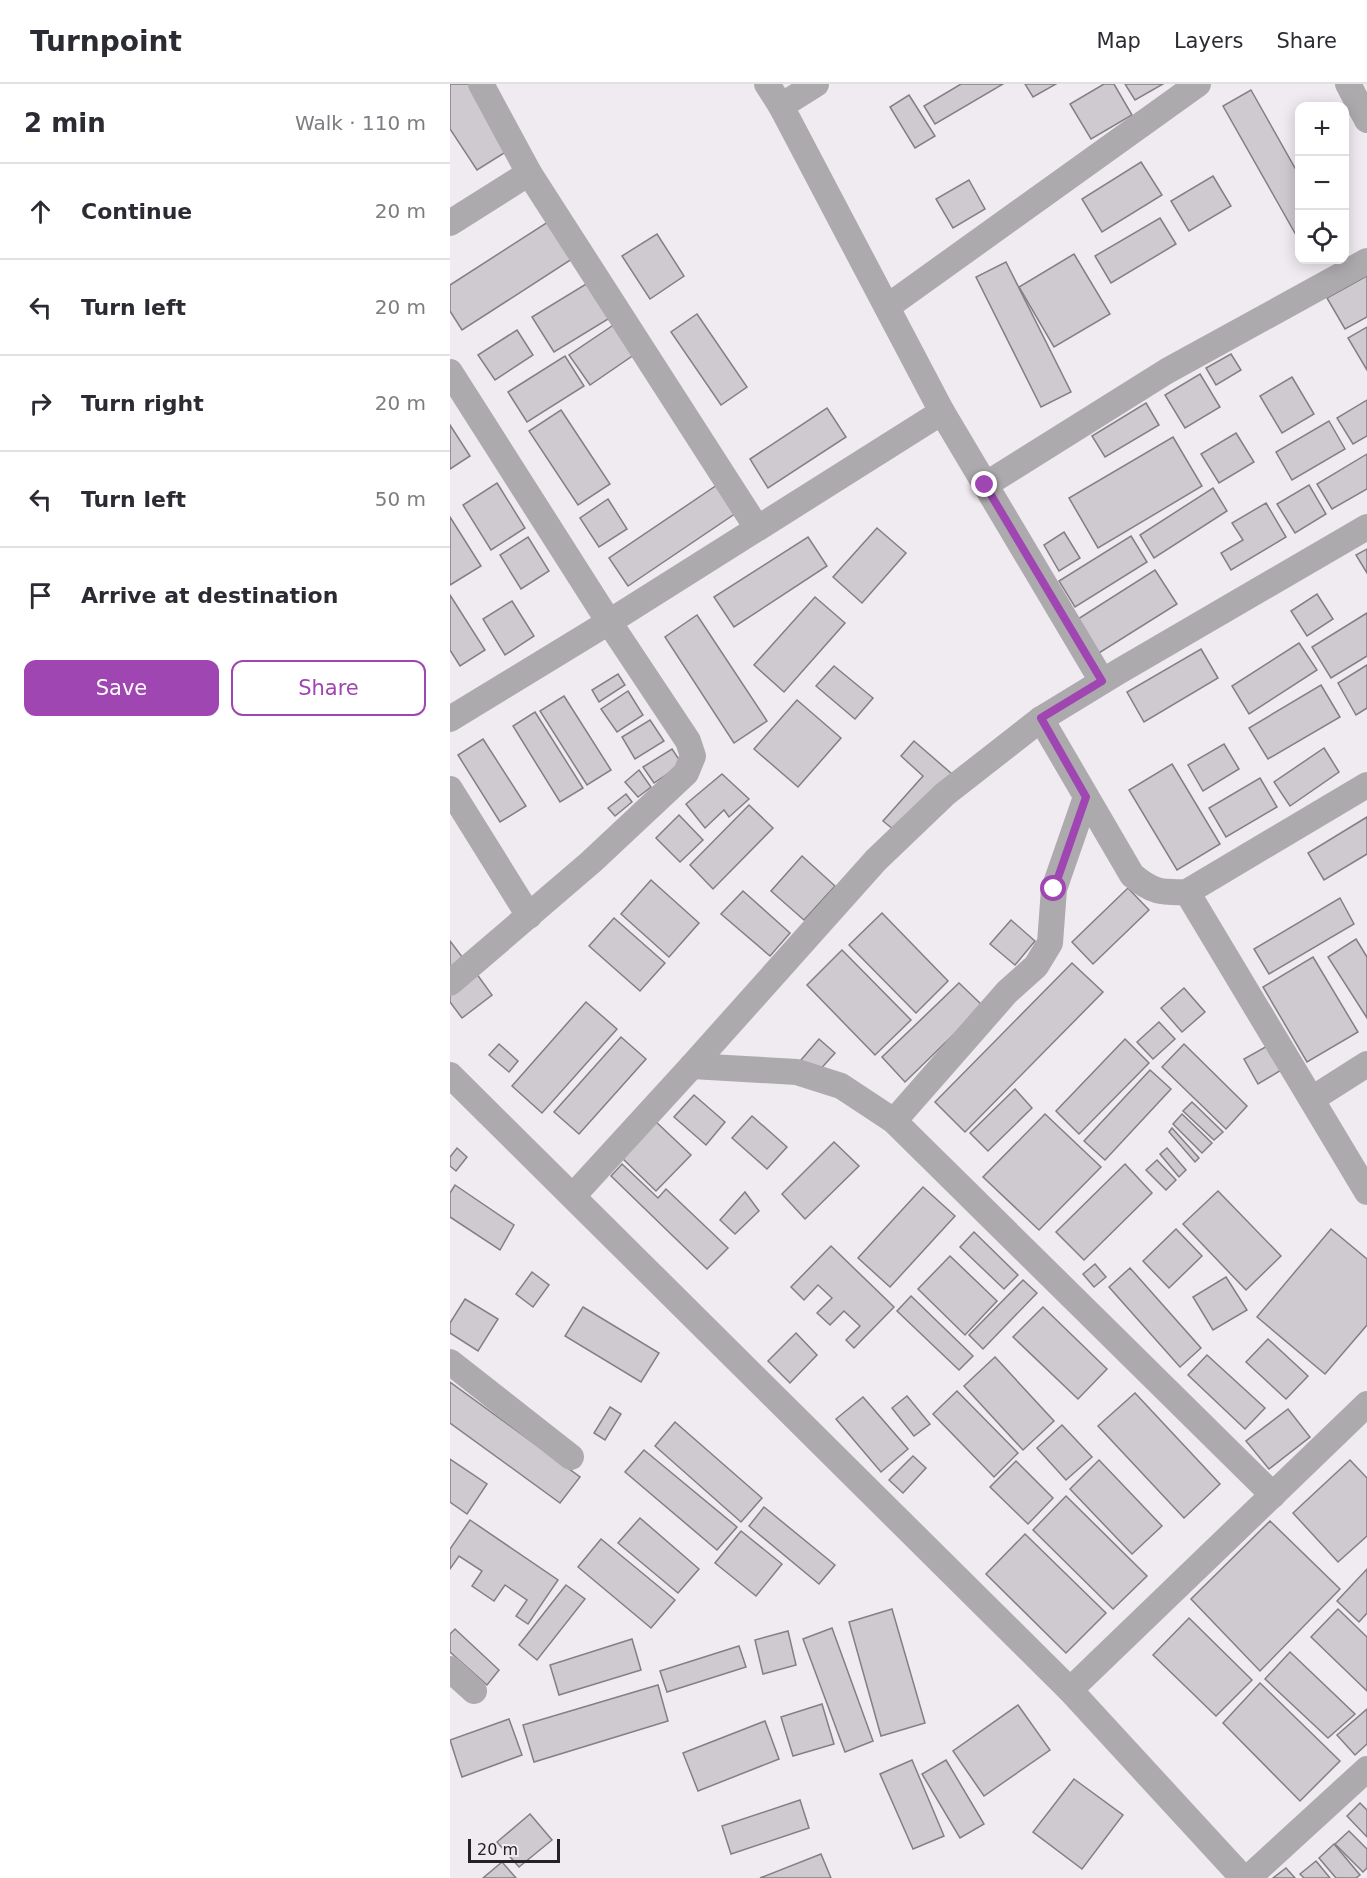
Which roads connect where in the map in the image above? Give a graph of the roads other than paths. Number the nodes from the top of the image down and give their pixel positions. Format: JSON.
{"nodes":[{"id":1,"x":481,"y":84,"type":"edge"},
{"id":2,"x":767,"y":84,"type":"edge"},
{"id":3,"x":816,"y":84,"type":"edge"},
{"id":4,"x":1198,"y":84,"type":"edge"},
{"id":5,"x":1348,"y":84,"type":"edge"},
{"id":6,"x":781,"y":106,"type":"junction"},
{"id":7,"x":1367,"y":120,"type":"edge"},
{"id":8,"x":529,"y":173,"type":"junction"},
{"id":9,"x":450,"y":223,"type":"edge"},
{"id":10,"x":1367,"y":261,"type":"edge"},
{"id":11,"x":887,"y":307,"type":"junction"},
{"id":12,"x":450,"y":372,"type":"edge"},
{"id":13,"x":942,"y":412,"type":"junction"},
{"id":14,"x":985,"y":485,"type":"junction"},
{"id":15,"x":1367,"y":527,"type":"edge"},
{"id":16,"x":757,"y":528,"type":"junction"},
{"id":17,"x":609,"y":622,"type":"junction"},
{"id":18,"x":1102,"y":681,"type":"junction"},
{"id":19,"x":1041,"y":718,"type":"junction"},
{"id":20,"x":450,"y":719,"type":"edge"},
{"id":21,"x":1367,"y":785,"type":"edge"},
{"id":22,"x":450,"y":789,"type":"edge"},
{"id":23,"x":1086,"y":797,"type":"junction"},
{"id":24,"x":1187,"y":892,"type":"junction"},
{"id":25,"x":529,"y":916,"type":"junction"},
{"id":26,"x":450,"y":983,"type":"edge"},
{"id":27,"x":1367,"y":1064,"type":"edge"},
{"id":28,"x":692,"y":1066,"type":"junction"},
{"id":29,"x":450,"y":1075,"type":"edge"},
{"id":30,"x":1312,"y":1099,"type":"junction"},
{"id":31,"x":894,"y":1121,"type":"junction"},
{"id":32,"x":1367,"y":1192,"type":"edge"},
{"id":33,"x":573,"y":1197,"type":"junction"},
{"id":34,"x":450,"y":1362,"type":"edge"},
{"id":35,"x":1367,"y":1404,"type":"edge"},
{"id":36,"x":571,"y":1457,"type":"dead end"},
{"id":37,"x":1273,"y":1495,"type":"junction"},
{"id":38,"x":450,"y":1669,"type":"edge"},
{"id":39,"x":474,"y":1690,"type":"dead end"},
{"id":40,"x":1070,"y":1690,"type":"junction"},
{"id":41,"x":1367,"y":1769,"type":"edge"},
{"id":42,"x":1243,"y":1878,"type":"edge"},
{"id":43,"x":1248,"y":1878,"type":"edge"}],
"edges":[{"from":1,"to":8,"type":"street"},
{"from":2,"to":6,"type":"street"},
{"from":3,"to":6,"type":"street"},
{"from":4,"to":11,"type":"street"},
{"from":5,"to":7,"type":"street"},
{"from":6,"to":11,"type":"street"},
{"from":8,"to":9,"type":"street"},
{"from":8,"to":16,"type":"street"},
{"from":10,"to":14,"type":"street"},
{"from":11,"to":13,"type":"street"},
{"from":12,"to":17,"type":"street"},
{"from":13,"to":14,"type":"street"},
{"from":13,"to":16,"type":"street"},
{"from":14,"to":18,"type":"street"},
{"from":15,"to":18,"type":"street"},
{"from":16,"to":17,"type":"street"},
{"from":17,"to":20,"type":"street"},
{"from":17,"to":25,"type":"street"},
{"from":18,"to":19,"type":"street"},
{"from":19,"to":23,"type":"street"},
{"from":19,"to":28,"type":"street"},
{"from":21,"to":24,"type":"street"},
{"from":22,"to":25,"type":"street"},
{"from":23,"to":24,"type":"street"},
{"from":23,"to":31,"type":"street"},
{"from":24,"to":30,"type":"street"},
{"from":25,"to":26,"type":"street"},
{"from":27,"to":30,"type":"street"},
{"from":28,"to":31,"type":"street"},
{"from":28,"to":33,"type":"street"},
{"from":29,"to":33,"type":"street"},
{"from":30,"to":32,"type":"street"},
{"from":31,"to":37,"type":"street"},
{"from":33,"to":40,"type":"street"},
{"from":34,"to":36,"type":"street"},
{"from":35,"to":37,"type":"street"},
{"from":37,"to":40,"type":"street"},
{"from":38,"to":39,"type":"street"},
{"from":40,"to":42,"type":"street"},
{"from":41,"to":43,"type":"street"}]}
